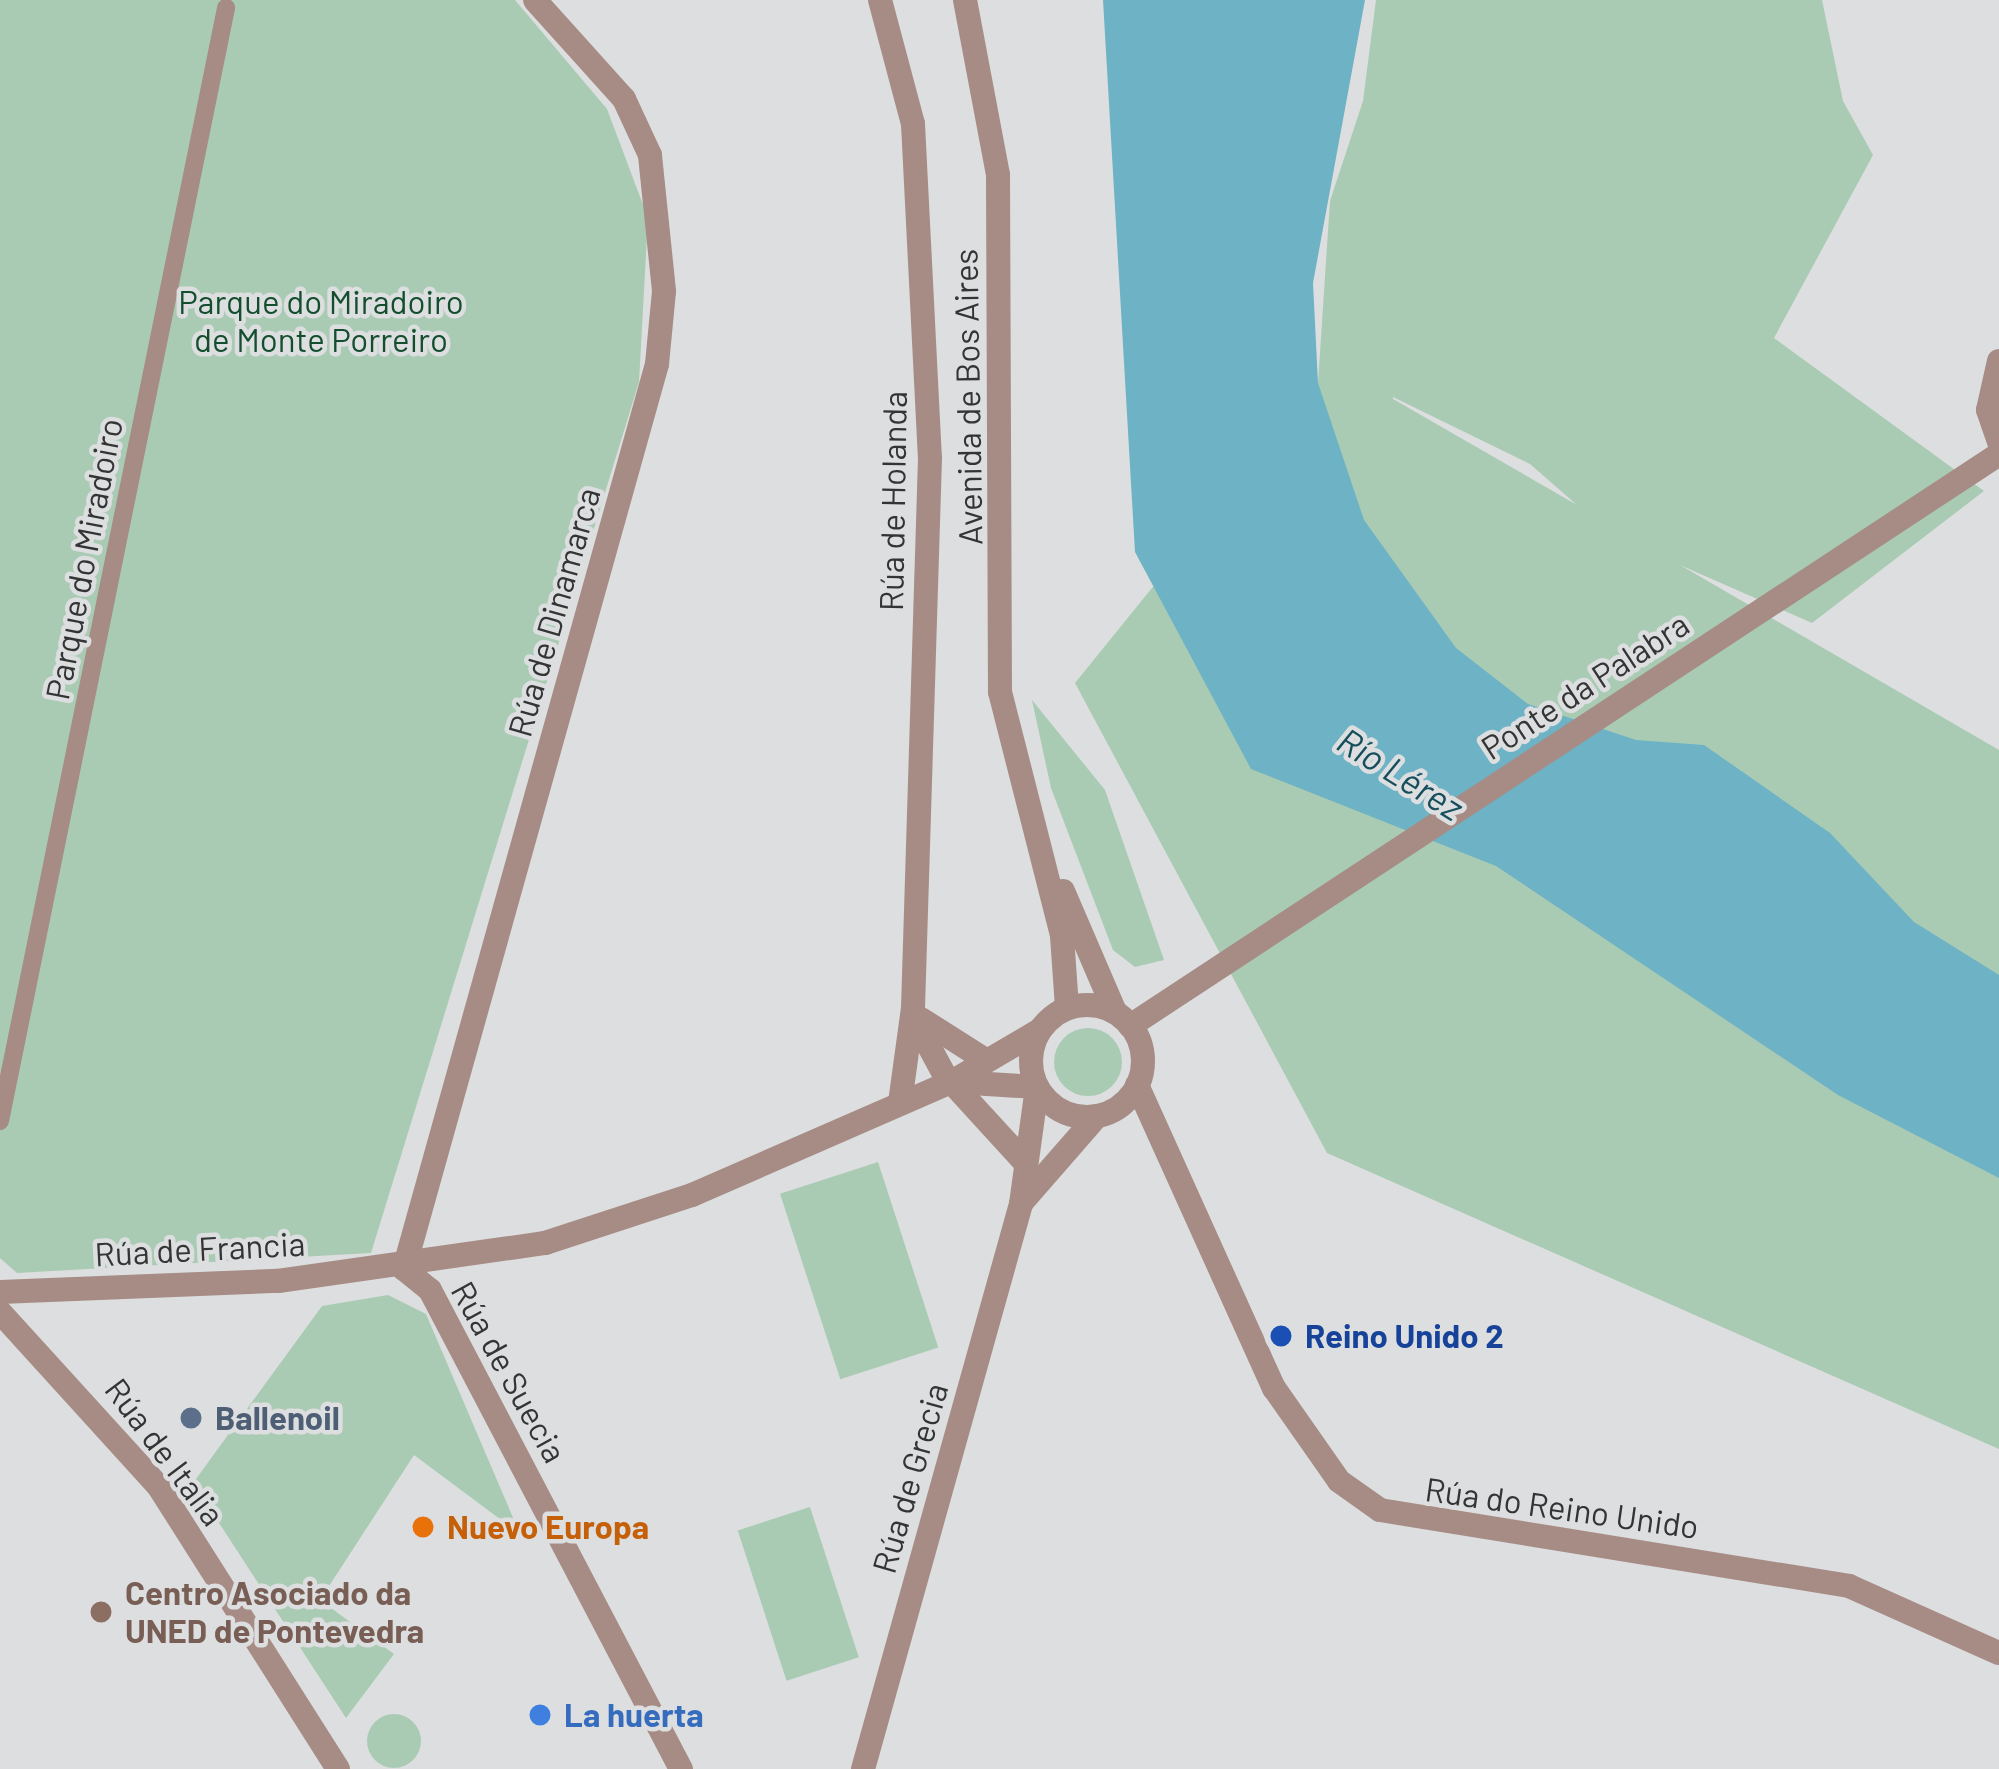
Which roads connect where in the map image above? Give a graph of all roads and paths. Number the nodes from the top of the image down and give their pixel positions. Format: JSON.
{"nodes":[{"id":1,"x":535,"y":0,"type":"edge"},
{"id":2,"x":880,"y":0,"type":"edge"},
{"id":3,"x":965,"y":0,"type":"edge"},
{"id":4,"x":226,"y":8,"type":"dead end"},
{"id":5,"x":1999,"y":361,"type":"edge"},
{"id":6,"x":1999,"y":442,"type":"edge"},
{"id":7,"x":1999,"y":454,"type":"edge"},
{"id":8,"x":1024,"y":795,"type":"junction"},
{"id":9,"x":913,"y":1008,"type":"junction"},
{"id":10,"x":1067,"y":1008,"type":"junction"},
{"id":11,"x":1122,"y":1019,"type":"junction"},
{"id":12,"x":1040,"y":1030,"type":"junction"},
{"id":13,"x":987,"y":1060,"type":"junction"},
{"id":14,"x":953,"y":1081,"type":"junction"},
{"id":15,"x":1137,"y":1085,"type":"junction"},
{"id":16,"x":1037,"y":1088,"type":"junction"},
{"id":17,"x":900,"y":1103,"type":"junction"},
{"id":18,"x":1097,"y":1116,"type":"junction"},
{"id":19,"x":0,"y":1121,"type":"edge"},
{"id":20,"x":1022,"y":1159,"type":"junction"},
{"id":21,"x":1021,"y":1204,"type":"junction"},
{"id":22,"x":404,"y":1269,"type":"junction"},
{"id":23,"x":0,"y":1292,"type":"edge"},
{"id":24,"x":0,"y":1312,"type":"edge"},
{"id":25,"x":1999,"y":1653,"type":"edge"},
{"id":26,"x":338,"y":1769,"type":"edge"},
{"id":27,"x":681,"y":1769,"type":"edge"},
{"id":28,"x":862,"y":1769,"type":"edge"}],
"edges":[{"from":1,"to":22,"type":"street","name":"Rúa de Dinamarca"},
{"from":2,"to":9,"type":"street","name":"Rúa de Holanda"},
{"from":3,"to":8,"type":"street","name":"Avenida de Bos Aires"},
{"from":4,"to":19,"type":"street","name":"Parque do Miradoiro"},
{"from":5,"to":6,"type":"street"},
{"from":7,"to":11,"type":"street","name":"Ponte da Palabra"},
{"from":8,"to":10,"type":"street","name":"Avenida de Bos Aires"},
{"from":8,"to":11,"type":"street","name":"Avenida de Bos Aires"},
{"from":9,"to":13,"type":"street"},
{"from":9,"to":14,"type":"street","name":"Rúa de Holanda"},
{"from":9,"to":17,"type":"street","name":"Rúa de Holanda"},
{"from":10,"to":11,"type":"street"},
{"from":10,"to":12,"type":"street"},
{"from":11,"to":15,"type":"street"},
{"from":12,"to":13,"type":"street"},
{"from":12,"to":16,"type":"street"},
{"from":13,"to":14,"type":"street"},
{"from":14,"to":16,"type":"street"},
{"from":14,"to":17,"type":"street"},
{"from":14,"to":20,"type":"street","name":"Rúa de Holanda"},
{"from":15,"to":18,"type":"street"},
{"from":15,"to":25,"type":"street","name":"Rúa do Reino Unido"},
{"from":16,"to":18,"type":"street"},
{"from":16,"to":20,"type":"street","name":"Rúa de Grecia"},
{"from":17,"to":22,"type":"street"},
{"from":18,"to":21,"type":"street","name":"Rúa de Grecia"},
{"from":20,"to":21,"type":"street","name":"Rúa de Grecia"},
{"from":21,"to":28,"type":"street","name":"Rúa de Grecia"},
{"from":22,"to":23,"type":"street","name":"Rúa de Francia"},
{"from":22,"to":27,"type":"street","name":"Rúa de Suecia"},
{"from":24,"to":26,"type":"street","name":"Rúa de Italia"}]}
